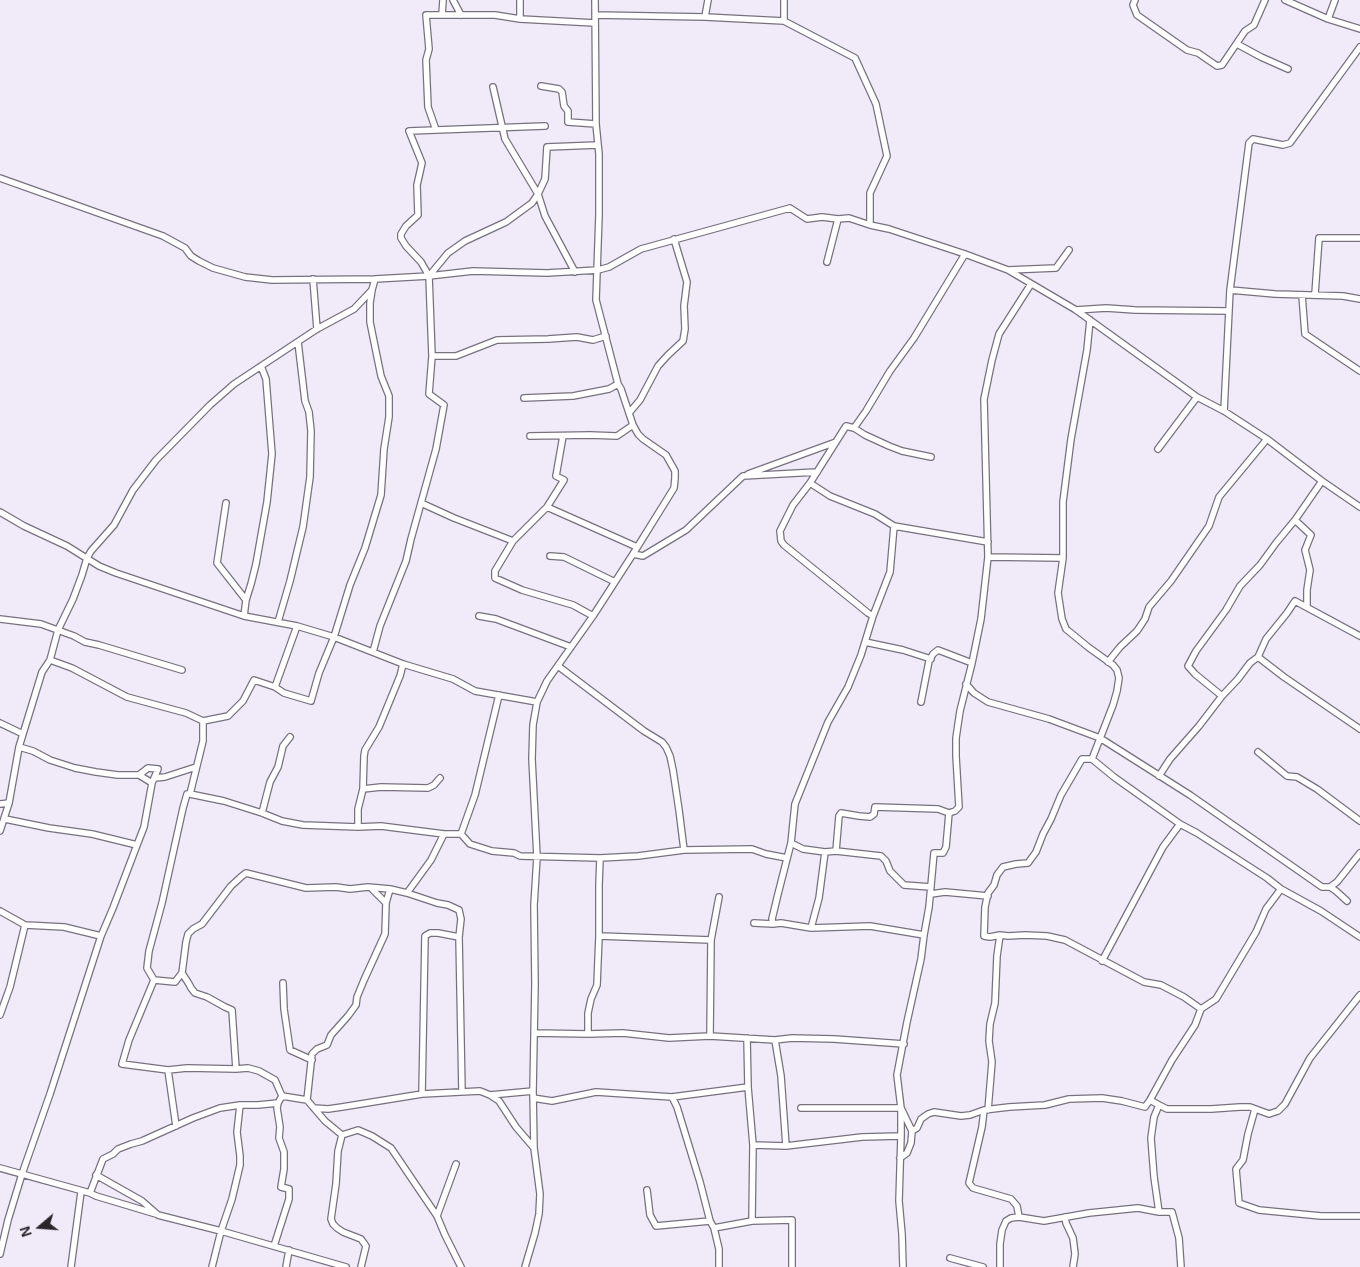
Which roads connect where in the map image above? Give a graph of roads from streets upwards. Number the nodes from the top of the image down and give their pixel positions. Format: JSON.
{"nodes":[{"id":1,"x":443,"y":0,"type":"edge"},
{"id":2,"x":453,"y":0,"type":"edge"},
{"id":3,"x":520,"y":0,"type":"edge"},
{"id":4,"x":596,"y":0,"type":"edge"},
{"id":5,"x":708,"y":0,"type":"edge"},
{"id":6,"x":784,"y":0,"type":"edge"},
{"id":7,"x":1134,"y":0,"type":"edge"},
{"id":8,"x":1265,"y":0,"type":"edge"},
{"id":9,"x":1285,"y":0,"type":"edge"},
{"id":10,"x":1335,"y":0,"type":"edge"},
{"id":11,"x":442,"y":15,"type":"junction"},
{"id":12,"x":461,"y":15,"type":"junction"},
{"id":13,"x":595,"y":15,"type":"junction"},
{"id":14,"x":705,"y":17,"type":"junction"},
{"id":15,"x":520,"y":19,"type":"junction"},
{"id":16,"x":1328,"y":19,"type":"junction"},
{"id":17,"x":784,"y":22,"type":"junction"},
{"id":18,"x":595,"y":23,"type":"junction"},
{"id":19,"x":1360,"y":29,"type":"edge"},
{"id":20,"x":1237,"y":44,"type":"junction"},
{"id":21,"x":1360,"y":47,"type":"edge"},
{"id":22,"x":1288,"y":69,"type":"dead end"},
{"id":23,"x":541,"y":86,"type":"dead end"},
{"id":24,"x":493,"y":88,"type":"dead end"},
{"id":25,"x":596,"y":124,"type":"junction"},
{"id":26,"x":503,"y":126,"type":"junction"},
{"id":27,"x":545,"y":126,"type":"dead end"},
{"id":28,"x":436,"y":130,"type":"junction"},
{"id":29,"x":598,"y":145,"type":"junction"},
{"id":30,"x":0,"y":178,"type":"edge"},
{"id":31,"x":538,"y":194,"type":"junction"},
{"id":32,"x":838,"y":219,"type":"junction"},
{"id":33,"x":870,"y":226,"type":"junction"},
{"id":34,"x":1360,"y":238,"type":"edge"},
{"id":35,"x":674,"y":239,"type":"junction"},
{"id":36,"x":1069,"y":250,"type":"dead end"},
{"id":37,"x":964,"y":254,"type":"junction"},
{"id":38,"x":827,"y":262,"type":"dead end"},
{"id":39,"x":598,"y":270,"type":"junction"},
{"id":40,"x":1008,"y":270,"type":"junction"},
{"id":41,"x":575,"y":272,"type":"junction"},
{"id":42,"x":429,"y":276,"type":"junction"},
{"id":43,"x":313,"y":279,"type":"junction"},
{"id":44,"x":375,"y":279,"type":"junction"},
{"id":45,"x":1032,"y":284,"type":"junction"},
{"id":46,"x":372,"y":290,"type":"junction"},
{"id":47,"x":1230,"y":290,"type":"junction"},
{"id":48,"x":1314,"y":294,"type":"junction"},
{"id":49,"x":1302,"y":295,"type":"junction"},
{"id":50,"x":1360,"y":299,"type":"edge"},
{"id":51,"x":1076,"y":310,"type":"junction"},
{"id":52,"x":1229,"y":311,"type":"junction"},
{"id":53,"x":1090,"y":320,"type":"junction"},
{"id":54,"x":317,"y":329,"type":"junction"},
{"id":55,"x":606,"y":336,"type":"junction"},
{"id":56,"x":298,"y":342,"type":"junction"},
{"id":57,"x":432,"y":356,"type":"junction"},
{"id":58,"x":261,"y":366,"type":"junction"},
{"id":59,"x":1360,"y":371,"type":"edge"},
{"id":60,"x":618,"y":384,"type":"junction"},
{"id":61,"x":1197,"y":396,"type":"junction"},
{"id":62,"x":524,"y":398,"type":"dead end"},
{"id":63,"x":1224,"y":411,"type":"junction"},
{"id":64,"x":629,"y":413,"type":"junction"},
{"id":65,"x":633,"y":425,"type":"junction"},
{"id":66,"x":854,"y":428,"type":"junction"},
{"id":67,"x":530,"y":436,"type":"dead end"},
{"id":68,"x":562,"y":436,"type":"junction"},
{"id":69,"x":1267,"y":439,"type":"junction"},
{"id":70,"x":836,"y":442,"type":"junction"},
{"id":71,"x":1158,"y":449,"type":"dead end"},
{"id":72,"x":932,"y":457,"type":"dead end"},
{"id":73,"x":817,"y":472,"type":"junction"},
{"id":74,"x":743,"y":476,"type":"junction"},
{"id":75,"x":1322,"y":481,"type":"junction"},
{"id":76,"x":810,"y":483,"type":"junction"},
{"id":77,"x":226,"y":503,"type":"dead end"},
{"id":78,"x":422,"y":504,"type":"junction"},
{"id":79,"x":547,"y":507,"type":"junction"},
{"id":80,"x":1360,"y":507,"type":"edge"},
{"id":81,"x":0,"y":512,"type":"edge"},
{"id":82,"x":1295,"y":520,"type":"junction"},
{"id":83,"x":894,"y":526,"type":"junction"},
{"id":84,"x":513,"y":541,"type":"junction"},
{"id":85,"x":988,"y":542,"type":"junction"},
{"id":86,"x":637,"y":547,"type":"junction"},
{"id":87,"x":633,"y":554,"type":"junction"},
{"id":88,"x":550,"y":556,"type":"dead end"},
{"id":89,"x":988,"y":557,"type":"junction"},
{"id":90,"x":87,"y":558,"type":"junction"},
{"id":91,"x":1063,"y":558,"type":"junction"},
{"id":92,"x":615,"y":582,"type":"junction"},
{"id":93,"x":246,"y":600,"type":"junction"},
{"id":94,"x":1307,"y":607,"type":"junction"},
{"id":95,"x":244,"y":616,"type":"junction"},
{"id":96,"x":479,"y":616,"type":"dead end"},
{"id":97,"x":593,"y":616,"type":"junction"},
{"id":98,"x":873,"y":616,"type":"junction"},
{"id":99,"x":0,"y":619,"type":"edge"},
{"id":100,"x":278,"y":622,"type":"junction"},
{"id":101,"x":297,"y":626,"type":"junction"},
{"id":102,"x":58,"y":630,"type":"junction"},
{"id":103,"x":1360,"y":636,"type":"edge"},
{"id":104,"x":334,"y":637,"type":"junction"},
{"id":105,"x":865,"y":642,"type":"junction"},
{"id":106,"x":571,"y":647,"type":"junction"},
{"id":107,"x":374,"y":652,"type":"junction"},
{"id":108,"x":1258,"y":657,"type":"junction"},
{"id":109,"x":931,"y":659,"type":"junction"},
{"id":110,"x":50,"y":660,"type":"junction"},
{"id":111,"x":1108,"y":662,"type":"junction"},
{"id":112,"x":972,"y":663,"type":"junction"},
{"id":113,"x":403,"y":664,"type":"junction"},
{"id":114,"x":558,"y":666,"type":"junction"},
{"id":115,"x":182,"y":670,"type":"dead end"},
{"id":116,"x":966,"y":684,"type":"junction"},
{"id":117,"x":275,"y":687,"type":"junction"},
{"id":118,"x":499,"y":695,"type":"junction"},
{"id":119,"x":1222,"y":696,"type":"junction"},
{"id":120,"x":537,"y":702,"type":"junction"},
{"id":121,"x":920,"y":702,"type":"dead end"},
{"id":122,"x":203,"y":721,"type":"junction"},
{"id":123,"x":0,"y":723,"type":"edge"},
{"id":124,"x":1360,"y":729,"type":"edge"},
{"id":125,"x":23,"y":734,"type":"junction"},
{"id":126,"x":290,"y":737,"type":"dead end"},
{"id":127,"x":1100,"y":738,"type":"junction"},
{"id":128,"x":18,"y":747,"type":"junction"},
{"id":129,"x":1258,"y":752,"type":"dead end"},
{"id":130,"x":1092,"y":759,"type":"junction"},
{"id":131,"x":196,"y":767,"type":"junction"},
{"id":132,"x":139,"y":775,"type":"junction"},
{"id":133,"x":1159,"y":776,"type":"junction"},
{"id":134,"x":440,"y":778,"type":"dead end"},
{"id":135,"x":153,"y":781,"type":"junction"},
{"id":136,"x":363,"y":789,"type":"junction"},
{"id":137,"x":190,"y":794,"type":"junction"},
{"id":138,"x":0,"y":804,"type":"edge"},
{"id":139,"x":10,"y":804,"type":"junction"},
{"id":140,"x":262,"y":812,"type":"junction"},
{"id":141,"x":949,"y":814,"type":"junction"},
{"id":142,"x":5,"y":819,"type":"junction"},
{"id":143,"x":1360,"y":821,"type":"edge"},
{"id":144,"x":1180,"y":824,"type":"junction"},
{"id":145,"x":358,"y":827,"type":"junction"},
{"id":146,"x":0,"y":831,"type":"edge"},
{"id":147,"x":444,"y":834,"type":"junction"},
{"id":148,"x":461,"y":834,"type":"junction"},
{"id":149,"x":791,"y":843,"type":"junction"},
{"id":150,"x":137,"y":845,"type":"junction"},
{"id":151,"x":684,"y":850,"type":"junction"},
{"id":152,"x":825,"y":852,"type":"junction"},
{"id":153,"x":836,"y":852,"type":"junction"},
{"id":154,"x":1360,"y":853,"type":"edge"},
{"id":155,"x":537,"y":857,"type":"junction"},
{"id":156,"x":600,"y":858,"type":"junction"},
{"id":157,"x":787,"y":858,"type":"junction"},
{"id":158,"x":1330,"y":887,"type":"junction"},
{"id":159,"x":372,"y":889,"type":"junction"},
{"id":160,"x":390,"y":889,"type":"junction"},
{"id":161,"x":1281,"y":889,"type":"junction"},
{"id":162,"x":931,"y":890,"type":"junction"},
{"id":163,"x":407,"y":892,"type":"junction"},
{"id":164,"x":988,"y":896,"type":"junction"},
{"id":165,"x":720,"y":897,"type":"dead end"},
{"id":166,"x":1347,"y":902,"type":"dead end"},
{"id":167,"x":386,"y":903,"type":"junction"},
{"id":168,"x":0,"y":911,"type":"edge"},
{"id":169,"x":754,"y":923,"type":"dead end"},
{"id":170,"x":773,"y":924,"type":"junction"},
{"id":171,"x":25,"y":925,"type":"junction"},
{"id":172,"x":811,"y":928,"type":"junction"},
{"id":173,"x":924,"y":935,"type":"junction"},
{"id":174,"x":1000,"y":935,"type":"junction"},
{"id":175,"x":101,"y":936,"type":"junction"},
{"id":176,"x":599,"y":936,"type":"junction"},
{"id":177,"x":1360,"y":936,"type":"edge"},
{"id":178,"x":459,"y":937,"type":"junction"},
{"id":179,"x":711,"y":940,"type":"junction"},
{"id":180,"x":1102,"y":961,"type":"junction"},
{"id":181,"x":182,"y":972,"type":"junction"},
{"id":182,"x":154,"y":980,"type":"junction"},
{"id":183,"x":283,"y":983,"type":"dead end"},
{"id":184,"x":1360,"y":994,"type":"edge"},
{"id":185,"x":1201,"y":1009,"type":"junction"},
{"id":186,"x":0,"y":1015,"type":"edge"},
{"id":187,"x":534,"y":1033,"type":"junction"},
{"id":188,"x":588,"y":1034,"type":"junction"},
{"id":189,"x":710,"y":1036,"type":"junction"},
{"id":190,"x":747,"y":1038,"type":"junction"},
{"id":191,"x":774,"y":1040,"type":"junction"},
{"id":192,"x":904,"y":1044,"type":"junction"},
{"id":193,"x":312,"y":1060,"type":"junction"},
{"id":194,"x":236,"y":1069,"type":"junction"},
{"id":195,"x":168,"y":1070,"type":"junction"},
{"id":196,"x":748,"y":1087,"type":"junction"},
{"id":197,"x":533,"y":1091,"type":"junction"},
{"id":198,"x":462,"y":1092,"type":"junction"},
{"id":199,"x":422,"y":1094,"type":"junction"},
{"id":200,"x":490,"y":1095,"type":"junction"},
{"id":201,"x":282,"y":1096,"type":"junction"},
{"id":202,"x":672,"y":1097,"type":"junction"},
{"id":203,"x":533,"y":1098,"type":"junction"},
{"id":204,"x":307,"y":1100,"type":"junction"},
{"id":205,"x":1150,"y":1100,"type":"junction"},
{"id":206,"x":278,"y":1103,"type":"junction"},
{"id":207,"x":240,"y":1105,"type":"junction"},
{"id":208,"x":1159,"y":1105,"type":"junction"},
{"id":209,"x":1145,"y":1107,"type":"junction"},
{"id":210,"x":314,"y":1108,"type":"junction"},
{"id":211,"x":801,"y":1108,"type":"dead end"},
{"id":212,"x":901,"y":1108,"type":"junction"},
{"id":213,"x":1255,"y":1109,"type":"junction"},
{"id":214,"x":986,"y":1110,"type":"junction"},
{"id":215,"x":1154,"y":1117,"type":"junction"},
{"id":216,"x":176,"y":1126,"type":"junction"},
{"id":217,"x":912,"y":1130,"type":"junction"},
{"id":218,"x":342,"y":1135,"type":"junction"},
{"id":219,"x":902,"y":1136,"type":"junction"},
{"id":220,"x":753,"y":1145,"type":"junction"},
{"id":221,"x":786,"y":1146,"type":"junction"},
{"id":222,"x":534,"y":1148,"type":"junction"},
{"id":223,"x":900,"y":1158,"type":"junction"},
{"id":224,"x":456,"y":1164,"type":"dead end"},
{"id":225,"x":0,"y":1168,"type":"edge"},
{"id":226,"x":22,"y":1174,"type":"junction"},
{"id":227,"x":96,"y":1175,"type":"junction"},
{"id":228,"x":648,"y":1190,"type":"dead end"},
{"id":229,"x":82,"y":1192,"type":"junction"},
{"id":230,"x":90,"y":1193,"type":"junction"},
{"id":231,"x":1159,"y":1212,"type":"junction"},
{"id":232,"x":158,"y":1215,"type":"junction"},
{"id":233,"x":1359,"y":1215,"type":"edge"},
{"id":234,"x":437,"y":1216,"type":"junction"},
{"id":235,"x":1019,"y":1217,"type":"junction"},
{"id":236,"x":1064,"y":1217,"type":"junction"},
{"id":237,"x":752,"y":1220,"type":"junction"},
{"id":238,"x":710,"y":1221,"type":"junction"},
{"id":239,"x":714,"y":1228,"type":"junction"},
{"id":240,"x":221,"y":1231,"type":"junction"},
{"id":241,"x":274,"y":1246,"type":"junction"},
{"id":242,"x":289,"y":1250,"type":"junction"},
{"id":243,"x":0,"y":1254,"type":"edge"},
{"id":244,"x":950,"y":1258,"type":"dead end"},
{"id":245,"x":71,"y":1267,"type":"edge"},
{"id":246,"x":212,"y":1267,"type":"edge"},
{"id":247,"x":286,"y":1267,"type":"edge"},
{"id":248,"x":346,"y":1267,"type":"edge"},
{"id":249,"x":361,"y":1267,"type":"edge"},
{"id":250,"x":461,"y":1267,"type":"edge"},
{"id":251,"x":525,"y":1267,"type":"edge"},
{"id":252,"x":719,"y":1267,"type":"edge"},
{"id":253,"x":792,"y":1267,"type":"edge"},
{"id":254,"x":903,"y":1267,"type":"edge"},
{"id":255,"x":983,"y":1267,"type":"edge"},
{"id":256,"x":1000,"y":1267,"type":"edge"},
{"id":257,"x":1073,"y":1267,"type":"edge"},
{"id":258,"x":1180,"y":1267,"type":"edge"}],
"edges":[{"from":1,"to":11,"type":"street"},
{"from":2,"to":12,"type":"street"},
{"from":3,"to":15,"type":"street"},
{"from":4,"to":13,"type":"street"},
{"from":5,"to":14,"type":"street"},
{"from":6,"to":17,"type":"street"},
{"from":7,"to":20,"type":"street"},
{"from":8,"to":20,"type":"street"},
{"from":9,"to":16,"type":"street"},
{"from":10,"to":16,"type":"street"},
{"from":11,"to":12,"type":"street"},
{"from":11,"to":28,"type":"street"},
{"from":12,"to":15,"type":"street"},
{"from":13,"to":14,"type":"street"},
{"from":13,"to":18,"type":"street"},
{"from":14,"to":17,"type":"street"},
{"from":15,"to":18,"type":"street"},
{"from":16,"to":19,"type":"street"},
{"from":17,"to":33,"type":"street"},
{"from":18,"to":25,"type":"street"},
{"from":20,"to":22,"type":"street"},
{"from":21,"to":47,"type":"street"},
{"from":23,"to":25,"type":"street"},
{"from":24,"to":26,"type":"street"},
{"from":25,"to":29,"type":"street"},
{"from":26,"to":27,"type":"street"},
{"from":26,"to":28,"type":"street"},
{"from":26,"to":31,"type":"street"},
{"from":28,"to":42,"type":"street"},
{"from":29,"to":31,"type":"street"},
{"from":29,"to":39,"type":"street"},
{"from":30,"to":43,"type":"street"},
{"from":31,"to":41,"type":"street"},
{"from":31,"to":42,"type":"street"},
{"from":32,"to":33,"type":"street"},
{"from":32,"to":35,"type":"street"},
{"from":32,"to":38,"type":"street"},
{"from":33,"to":37,"type":"street"},
{"from":34,"to":48,"type":"street"},
{"from":35,"to":39,"type":"street"},
{"from":35,"to":64,"type":"street"},
{"from":36,"to":40,"type":"street"},
{"from":37,"to":40,"type":"street"},
{"from":37,"to":66,"type":"street"},
{"from":39,"to":41,"type":"street"},
{"from":39,"to":55,"type":"street"},
{"from":40,"to":45,"type":"street"},
{"from":41,"to":42,"type":"street"},
{"from":42,"to":44,"type":"street"},
{"from":42,"to":57,"type":"street"},
{"from":43,"to":44,"type":"street"},
{"from":43,"to":54,"type":"street"},
{"from":44,"to":46,"type":"street"},
{"from":45,"to":51,"type":"street"},
{"from":45,"to":85,"type":"street"},
{"from":46,"to":54,"type":"street"},
{"from":46,"to":104,"type":"street"},
{"from":47,"to":49,"type":"street"},
{"from":47,"to":52,"type":"street"},
{"from":48,"to":49,"type":"street"},
{"from":48,"to":50,"type":"street"},
{"from":49,"to":59,"type":"street"},
{"from":51,"to":52,"type":"street"},
{"from":51,"to":53,"type":"street"},
{"from":52,"to":63,"type":"street"},
{"from":53,"to":61,"type":"street"},
{"from":53,"to":91,"type":"street"},
{"from":54,"to":56,"type":"street"},
{"from":55,"to":57,"type":"street"},
{"from":55,"to":60,"type":"street"},
{"from":56,"to":58,"type":"street"},
{"from":56,"to":100,"type":"street"},
{"from":57,"to":78,"type":"street"},
{"from":58,"to":90,"type":"street"},
{"from":58,"to":93,"type":"street"},
{"from":60,"to":62,"type":"street"},
{"from":60,"to":64,"type":"street"},
{"from":61,"to":63,"type":"street"},
{"from":61,"to":71,"type":"street"},
{"from":63,"to":69,"type":"street"},
{"from":64,"to":65,"type":"street"},
{"from":65,"to":68,"type":"street"},
{"from":65,"to":86,"type":"street"},
{"from":66,"to":70,"type":"street"},
{"from":66,"to":72,"type":"street"},
{"from":67,"to":68,"type":"street"},
{"from":68,"to":79,"type":"street"},
{"from":69,"to":75,"type":"street"},
{"from":69,"to":111,"type":"street"},
{"from":70,"to":73,"type":"street"},
{"from":70,"to":74,"type":"street"},
{"from":73,"to":74,"type":"street"},
{"from":73,"to":76,"type":"street"},
{"from":74,"to":87,"type":"street"},
{"from":75,"to":80,"type":"street"},
{"from":75,"to":82,"type":"street"},
{"from":76,"to":83,"type":"street"},
{"from":76,"to":98,"type":"street"},
{"from":77,"to":93,"type":"street"},
{"from":78,"to":84,"type":"street"},
{"from":78,"to":107,"type":"street"},
{"from":79,"to":84,"type":"street"},
{"from":79,"to":86,"type":"street"},
{"from":81,"to":90,"type":"street"},
{"from":82,"to":94,"type":"street"},
{"from":82,"to":119,"type":"street"},
{"from":83,"to":85,"type":"street"},
{"from":83,"to":98,"type":"street"},
{"from":84,"to":97,"type":"street"},
{"from":85,"to":89,"type":"street"},
{"from":86,"to":87,"type":"street"},
{"from":87,"to":92,"type":"street"},
{"from":88,"to":92,"type":"street"},
{"from":89,"to":91,"type":"street"},
{"from":89,"to":112,"type":"street"},
{"from":90,"to":95,"type":"street"},
{"from":90,"to":102,"type":"street"},
{"from":91,"to":111,"type":"street"},
{"from":92,"to":97,"type":"street"},
{"from":93,"to":95,"type":"street"},
{"from":94,"to":103,"type":"street"},
{"from":94,"to":108,"type":"street"},
{"from":95,"to":100,"type":"street"},
{"from":96,"to":106,"type":"street"},
{"from":97,"to":106,"type":"street"},
{"from":98,"to":105,"type":"street"},
{"from":99,"to":102,"type":"street"},
{"from":100,"to":101,"type":"street"},
{"from":101,"to":104,"type":"street"},
{"from":101,"to":117,"type":"street"},
{"from":102,"to":110,"type":"street"},
{"from":102,"to":115,"type":"street"},
{"from":104,"to":107,"type":"street"},
{"from":104,"to":117,"type":"street"},
{"from":105,"to":109,"type":"street"},
{"from":105,"to":149,"type":"street"},
{"from":106,"to":114,"type":"street"},
{"from":107,"to":113,"type":"street"},
{"from":108,"to":119,"type":"street"},
{"from":108,"to":124,"type":"street"},
{"from":109,"to":112,"type":"street"},
{"from":109,"to":121,"type":"street"},
{"from":110,"to":122,"type":"street"},
{"from":110,"to":125,"type":"street"},
{"from":111,"to":127,"type":"street"},
{"from":112,"to":116,"type":"street"},
{"from":113,"to":118,"type":"street"},
{"from":113,"to":136,"type":"street"},
{"from":114,"to":120,"type":"street"},
{"from":114,"to":151,"type":"street"},
{"from":116,"to":127,"type":"street"},
{"from":116,"to":141,"type":"street"},
{"from":117,"to":122,"type":"street"},
{"from":118,"to":120,"type":"street"},
{"from":118,"to":148,"type":"street"},
{"from":119,"to":133,"type":"street"},
{"from":120,"to":155,"type":"street"},
{"from":122,"to":131,"type":"street"},
{"from":123,"to":125,"type":"street"},
{"from":125,"to":128,"type":"street"},
{"from":126,"to":140,"type":"street"},
{"from":127,"to":130,"type":"street"},
{"from":127,"to":133,"type":"street"},
{"from":128,"to":132,"type":"street"},
{"from":128,"to":139,"type":"street"},
{"from":129,"to":143,"type":"street"},
{"from":130,"to":144,"type":"street"},
{"from":130,"to":164,"type":"street"},
{"from":131,"to":135,"type":"street"},
{"from":131,"to":137,"type":"street"},
{"from":132,"to":135,"type":"street"},
{"from":132,"to":135,"type":"street"},
{"from":133,"to":158,"type":"street"},
{"from":134,"to":136,"type":"street"},
{"from":135,"to":150,"type":"street"},
{"from":136,"to":145,"type":"street"},
{"from":137,"to":140,"type":"street"},
{"from":137,"to":182,"type":"street"},
{"from":138,"to":139,"type":"street"},
{"from":139,"to":142,"type":"street"},
{"from":140,"to":145,"type":"street"},
{"from":141,"to":153,"type":"street"},
{"from":141,"to":162,"type":"street"},
{"from":142,"to":146,"type":"street"},
{"from":142,"to":150,"type":"street"},
{"from":144,"to":161,"type":"street"},
{"from":144,"to":180,"type":"street"},
{"from":145,"to":147,"type":"street"},
{"from":147,"to":148,"type":"street"},
{"from":147,"to":163,"type":"street"},
{"from":148,"to":155,"type":"street"},
{"from":149,"to":152,"type":"street"},
{"from":149,"to":157,"type":"street"},
{"from":150,"to":175,"type":"street"},
{"from":151,"to":156,"type":"street"},
{"from":151,"to":157,"type":"street"},
{"from":152,"to":153,"type":"street"},
{"from":152,"to":172,"type":"street"},
{"from":153,"to":162,"type":"street"},
{"from":154,"to":158,"type":"street"},
{"from":155,"to":156,"type":"street"},
{"from":155,"to":187,"type":"street"},
{"from":156,"to":176,"type":"street"},
{"from":157,"to":170,"type":"street"},
{"from":158,"to":166,"type":"street"},
{"from":159,"to":160,"type":"street"},
{"from":159,"to":167,"type":"street"},
{"from":159,"to":181,"type":"street"},
{"from":160,"to":163,"type":"street"},
{"from":160,"to":167,"type":"street"},
{"from":161,"to":177,"type":"street"},
{"from":161,"to":185,"type":"street"},
{"from":162,"to":164,"type":"street"},
{"from":162,"to":173,"type":"street"},
{"from":163,"to":178,"type":"street"},
{"from":164,"to":174,"type":"street"},
{"from":165,"to":179,"type":"street"},
{"from":167,"to":193,"type":"street"},
{"from":168,"to":171,"type":"street"},
{"from":169,"to":170,"type":"street"},
{"from":170,"to":172,"type":"street"},
{"from":171,"to":175,"type":"street"},
{"from":171,"to":186,"type":"street"},
{"from":172,"to":173,"type":"street"},
{"from":173,"to":192,"type":"street"},
{"from":174,"to":180,"type":"street"},
{"from":174,"to":214,"type":"street"},
{"from":175,"to":226,"type":"street"},
{"from":176,"to":179,"type":"street"},
{"from":176,"to":188,"type":"street"},
{"from":178,"to":198,"type":"street"},
{"from":178,"to":199,"type":"street"},
{"from":179,"to":189,"type":"street"},
{"from":180,"to":185,"type":"street"},
{"from":181,"to":182,"type":"street"},
{"from":181,"to":194,"type":"street"},
{"from":182,"to":195,"type":"street"},
{"from":183,"to":193,"type":"street"},
{"from":184,"to":213,"type":"street"},
{"from":185,"to":205,"type":"street"},
{"from":187,"to":188,"type":"street"},
{"from":187,"to":197,"type":"street"},
{"from":188,"to":189,"type":"street"},
{"from":189,"to":190,"type":"street"},
{"from":190,"to":191,"type":"street"},
{"from":190,"to":196,"type":"street"},
{"from":191,"to":192,"type":"street"},
{"from":191,"to":221,"type":"street"},
{"from":192,"to":212,"type":"street"},
{"from":193,"to":204,"type":"street"},
{"from":194,"to":195,"type":"street"},
{"from":194,"to":201,"type":"street"},
{"from":195,"to":216,"type":"street"},
{"from":196,"to":202,"type":"street"},
{"from":196,"to":220,"type":"street"},
{"from":197,"to":200,"type":"street"},
{"from":197,"to":203,"type":"street"},
{"from":198,"to":199,"type":"street"},
{"from":198,"to":200,"type":"street"},
{"from":199,"to":210,"type":"street"},
{"from":200,"to":222,"type":"street"},
{"from":201,"to":204,"type":"street"},
{"from":201,"to":206,"type":"street"},
{"from":202,"to":203,"type":"street"},
{"from":202,"to":238,"type":"street"},
{"from":203,"to":222,"type":"street"},
{"from":204,"to":210,"type":"street"},
{"from":205,"to":208,"type":"street"},
{"from":205,"to":209,"type":"street"},
{"from":206,"to":207,"type":"street"},
{"from":206,"to":241,"type":"street"},
{"from":207,"to":216,"type":"street"},
{"from":207,"to":240,"type":"street"},
{"from":208,"to":213,"type":"street"},
{"from":208,"to":215,"type":"street"},
{"from":209,"to":214,"type":"street"},
{"from":209,"to":215,"type":"street"},
{"from":210,"to":218,"type":"street"},
{"from":211,"to":212,"type":"street"},
{"from":212,"to":217,"type":"street"},
{"from":212,"to":219,"type":"street"},
{"from":213,"to":233,"type":"street"},
{"from":214,"to":217,"type":"street"},
{"from":214,"to":235,"type":"street"},
{"from":215,"to":231,"type":"street"},
{"from":216,"to":227,"type":"street"},
{"from":217,"to":223,"type":"street"},
{"from":218,"to":234,"type":"street"},
{"from":218,"to":249,"type":"street"},
{"from":219,"to":221,"type":"street"},
{"from":219,"to":223,"type":"street"},
{"from":220,"to":221,"type":"street"},
{"from":220,"to":237,"type":"street"},
{"from":222,"to":251,"type":"street"},
{"from":223,"to":254,"type":"street"},
{"from":224,"to":234,"type":"street"},
{"from":225,"to":226,"type":"street"},
{"from":226,"to":229,"type":"street"},
{"from":226,"to":243,"type":"street"},
{"from":227,"to":230,"type":"street"},
{"from":227,"to":232,"type":"street"},
{"from":228,"to":238,"type":"street"},
{"from":229,"to":230,"type":"street"},
{"from":229,"to":245,"type":"street"},
{"from":230,"to":232,"type":"street"},
{"from":231,"to":236,"type":"street"},
{"from":231,"to":258,"type":"street"},
{"from":232,"to":240,"type":"street"},
{"from":234,"to":250,"type":"street"},
{"from":235,"to":236,"type":"street"},
{"from":235,"to":256,"type":"street"},
{"from":236,"to":257,"type":"street"},
{"from":237,"to":239,"type":"street"},
{"from":237,"to":253,"type":"street"},
{"from":238,"to":239,"type":"street"},
{"from":239,"to":252,"type":"street"},
{"from":240,"to":241,"type":"street"},
{"from":240,"to":246,"type":"street"},
{"from":241,"to":242,"type":"street"},
{"from":242,"to":247,"type":"street"},
{"from":242,"to":248,"type":"street"},
{"from":244,"to":255,"type":"street"}]}
